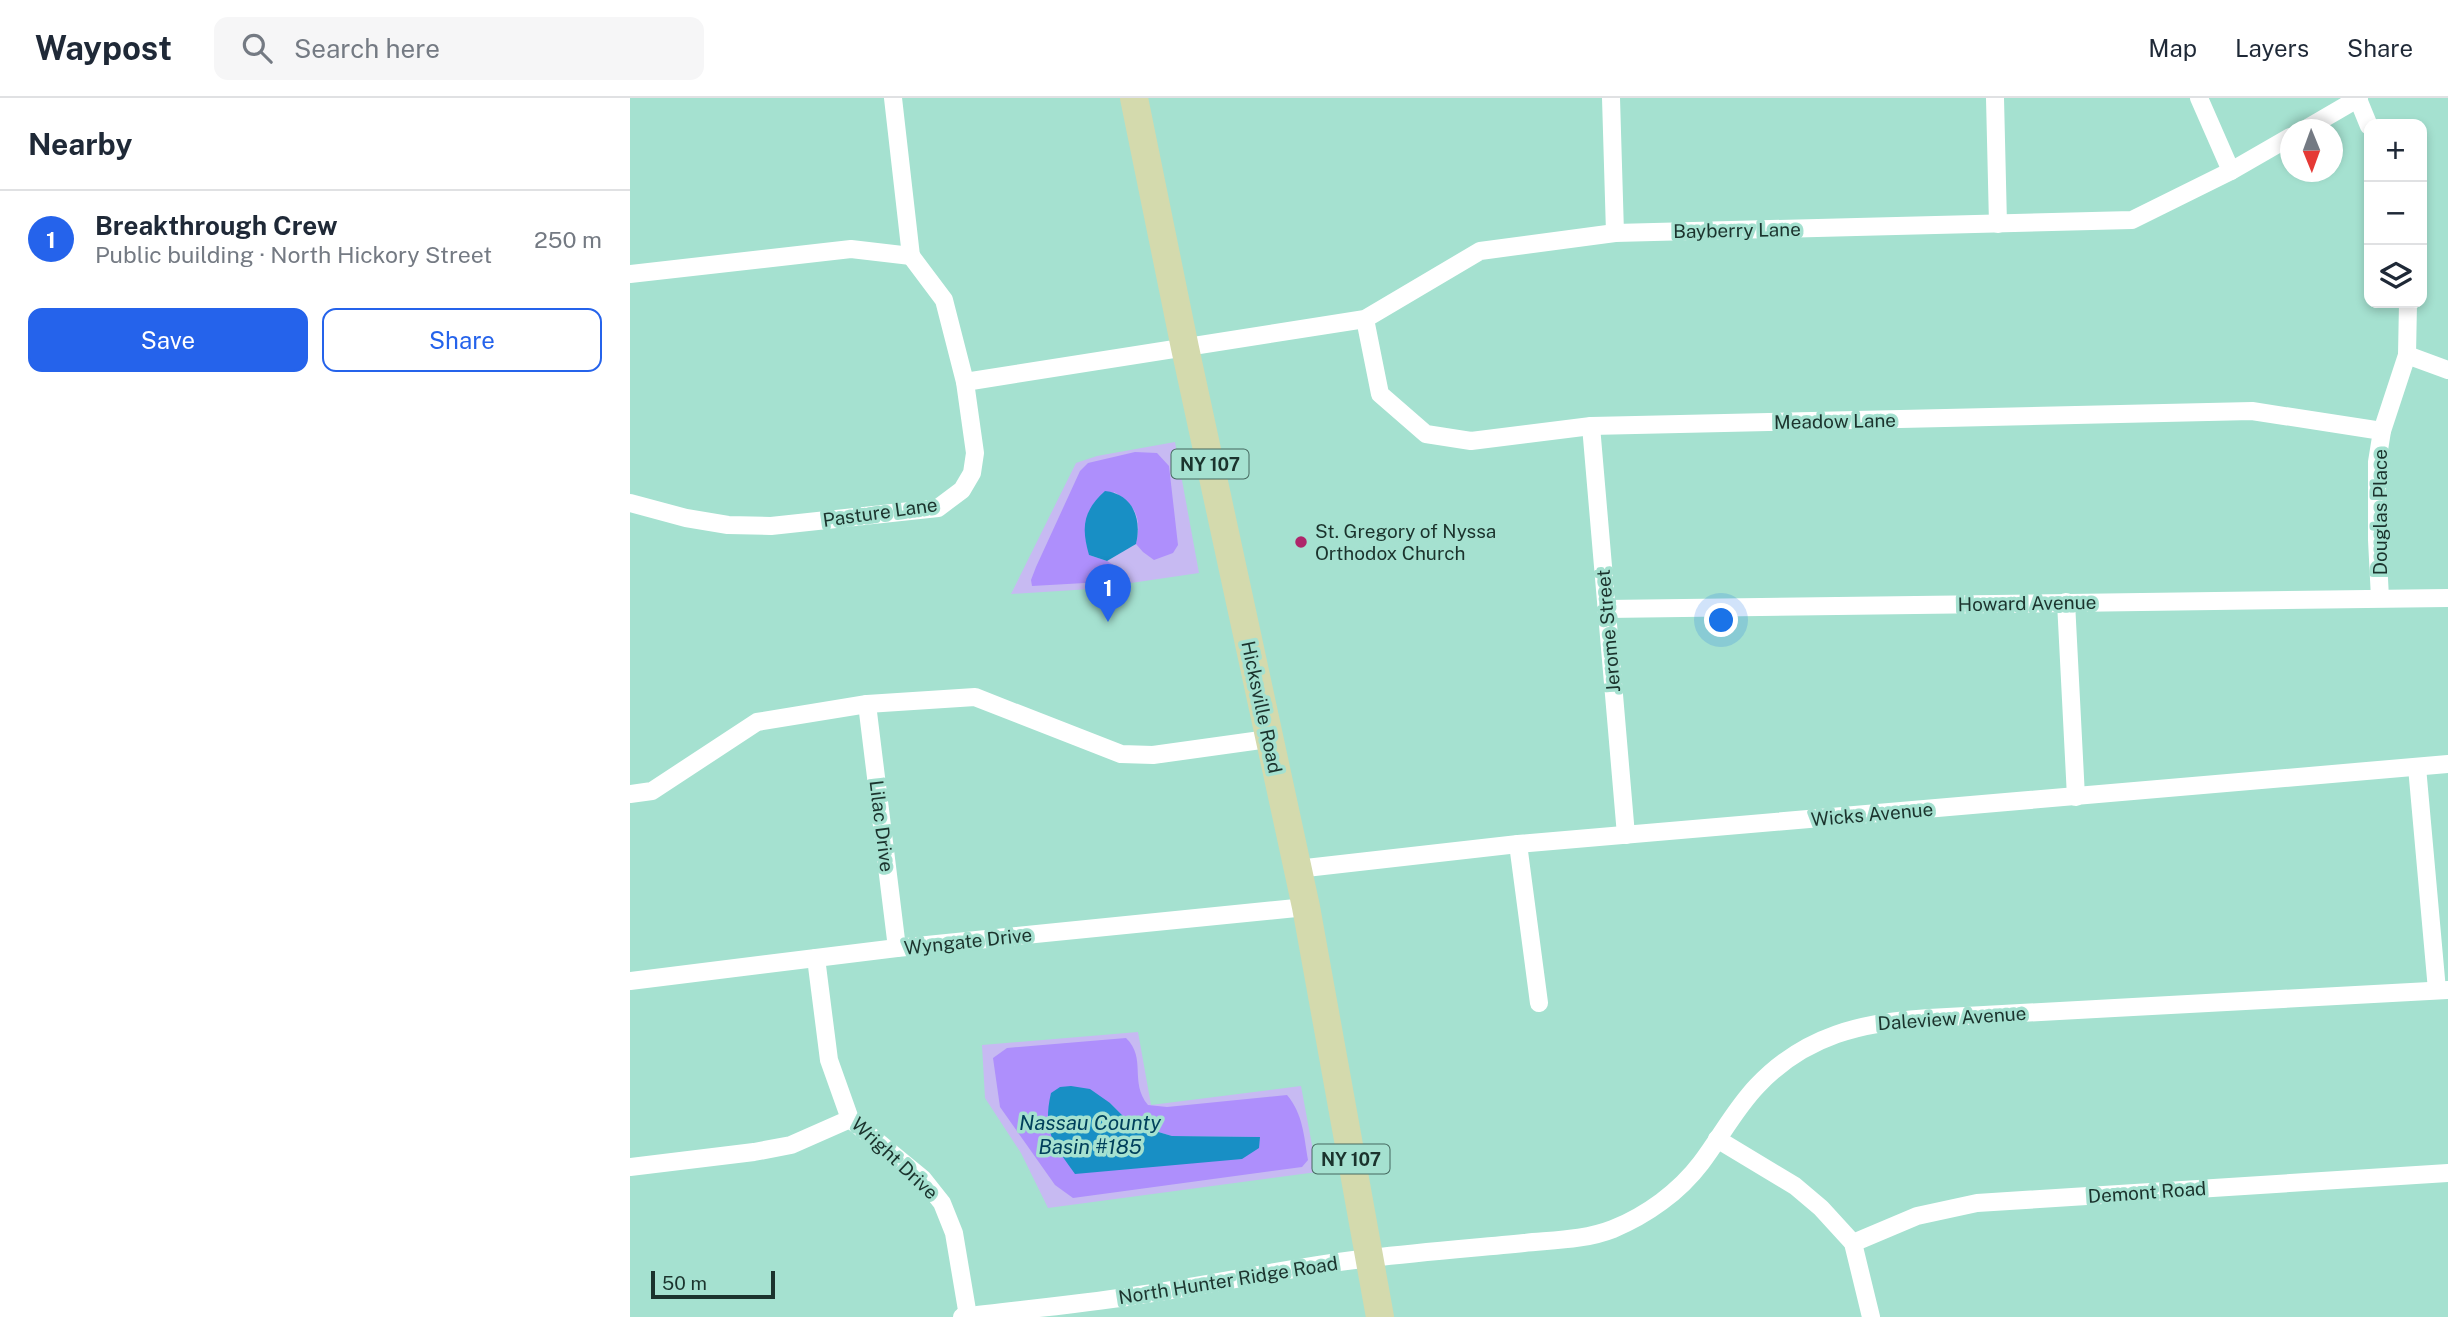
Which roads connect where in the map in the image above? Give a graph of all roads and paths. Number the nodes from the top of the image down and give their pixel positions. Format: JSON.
{"nodes":[{"id":1,"x":893,"y":98,"type":"edge"},
{"id":2,"x":1134,"y":98,"type":"edge"},
{"id":3,"x":1611,"y":98,"type":"edge"},
{"id":4,"x":1995,"y":98,"type":"edge"},
{"id":5,"x":2200,"y":98,"type":"edge"},
{"id":6,"x":2359,"y":98,"type":"edge"},
{"id":7,"x":2323,"y":119,"type":"edge"},
{"id":8,"x":2366,"y":119,"type":"edge"},
{"id":9,"x":2280,"y":143,"type":"edge"},
{"id":10,"x":2231,"y":171,"type":"junction"},
{"id":11,"x":1998,"y":224,"type":"junction"},
{"id":12,"x":1615,"y":233,"type":"junction"},
{"id":13,"x":911,"y":256,"type":"junction"},
{"id":14,"x":630,"y":274,"type":"edge"},
{"id":15,"x":2408,"y":308,"type":"edge"},
{"id":16,"x":1365,"y":319,"type":"junction"},
{"id":17,"x":1185,"y":348,"type":"junction"},
{"id":18,"x":2407,"y":355,"type":"junction"},
{"id":19,"x":2448,"y":370,"type":"edge"},
{"id":20,"x":965,"y":382,"type":"junction"},
{"id":21,"x":1591,"y":426,"type":"junction"},
{"id":22,"x":2382,"y":431,"type":"junction"},
{"id":23,"x":630,"y":503,"type":"edge"},
{"id":24,"x":2448,"y":597,"type":"edge"},
{"id":25,"x":2380,"y":598,"type":"junction"},
{"id":26,"x":2066,"y":602,"type":"junction"},
{"id":27,"x":1606,"y":609,"type":"junction"},
{"id":28,"x":867,"y":704,"type":"junction"},
{"id":29,"x":1268,"y":739,"type":"junction"},
{"id":30,"x":2448,"y":764,"type":"edge"},
{"id":31,"x":2417,"y":767,"type":"junction"},
{"id":32,"x":630,"y":794,"type":"edge"},
{"id":33,"x":2076,"y":797,"type":"junction"},
{"id":34,"x":1626,"y":835,"type":"junction"},
{"id":35,"x":1518,"y":844,"type":"junction"},
{"id":36,"x":1297,"y":869,"type":"junction"},
{"id":37,"x":1306,"y":907,"type":"junction"},
{"id":38,"x":897,"y":948,"type":"junction"},
{"id":39,"x":816,"y":958,"type":"junction"},
{"id":40,"x":630,"y":981,"type":"edge"},
{"id":41,"x":2443,"y":990,"type":"edge"},
{"id":42,"x":1539,"y":1003,"type":"dead end"},
{"id":43,"x":850,"y":1119,"type":"junction"},
{"id":44,"x":1717,"y":1139,"type":"junction"},
{"id":45,"x":630,"y":1167,"type":"edge"},
{"id":46,"x":2448,"y":1173,"type":"edge"},
{"id":47,"x":1853,"y":1242,"type":"junction"},
{"id":48,"x":1369,"y":1258,"type":"junction"},
{"id":49,"x":968,"y":1316,"type":"edge"},
{"id":50,"x":962,"y":1317,"type":"edge"},
{"id":51,"x":1380,"y":1317,"type":"edge"},
{"id":52,"x":1871,"y":1317,"type":"edge"}],
"edges":[{"from":1,"to":13,"type":"street"},
{"from":2,"to":17,"type":"main road","name":"Hicksville Road","number":"NY 107"},
{"from":3,"to":12,"type":"street"},
{"from":4,"to":11,"type":"street"},
{"from":5,"to":10,"type":"street"},
{"from":6,"to":7,"type":"street"},
{"from":6,"to":8,"type":"street"},
{"from":9,"to":10,"type":"street","name":"Bayberry Lane"},
{"from":10,"to":11,"type":"street","name":"Bayberry Lane"},
{"from":11,"to":12,"type":"street","name":"Bayberry Lane"},
{"from":12,"to":16,"type":"street","name":"Bayberry Lane"},
{"from":13,"to":14,"type":"street"},
{"from":13,"to":20,"type":"street","name":"Pasture Lane"},
{"from":15,"to":18,"type":"street","name":"Douglas Place"},
{"from":16,"to":17,"type":"street","name":"Bayberry Lane"},
{"from":16,"to":21,"type":"street","name":"Meadow Lane"},
{"from":17,"to":20,"type":"street","name":"Bayberry Lane"},
{"from":17,"to":29,"type":"main road","name":"Hicksville Road","number":"NY 107"},
{"from":18,"to":19,"type":"street"},
{"from":18,"to":22,"type":"street","name":"Douglas Place"},
{"from":20,"to":23,"type":"street","name":"Pasture Lane"},
{"from":21,"to":22,"type":"street","name":"Meadow Lane"},
{"from":21,"to":27,"type":"street","name":"Jerome Street"},
{"from":22,"to":25,"type":"street","name":"Douglas Place"},
{"from":24,"to":25,"type":"street","name":"Howard Avenue"},
{"from":25,"to":26,"type":"street","name":"Howard Avenue"},
{"from":26,"to":27,"type":"street","name":"Howard Avenue"},
{"from":26,"to":33,"type":"street"},
{"from":27,"to":34,"type":"street","name":"Jerome Street"},
{"from":28,"to":29,"type":"street"},
{"from":28,"to":32,"type":"street"},
{"from":28,"to":38,"type":"street","name":"Lilac Drive"},
{"from":29,"to":36,"type":"main road","name":"Hicksville Road","number":"NY 107"},
{"from":30,"to":31,"type":"street","name":"Wicks Avenue"},
{"from":31,"to":33,"type":"street","name":"Wicks Avenue"},
{"from":31,"to":41,"type":"street"},
{"from":33,"to":34,"type":"street","name":"Wicks Avenue"},
{"from":34,"to":35,"type":"street","name":"Wicks Avenue"},
{"from":35,"to":36,"type":"street","name":"Wicks Avenue"},
{"from":35,"to":42,"type":"street"},
{"from":36,"to":37,"type":"main road","name":"Hicksville Road","number":"NY 107"},
{"from":37,"to":38,"type":"street","name":"Wyngate Drive"},
{"from":37,"to":48,"type":"main road","name":"Hicksville Road","number":"NY 107"},
{"from":38,"to":39,"type":"street","name":"Wyngate Drive"},
{"from":39,"to":40,"type":"street","name":"Wyngate Drive"},
{"from":39,"to":43,"type":"street","name":"Wright Drive"},
{"from":41,"to":44,"type":"street","name":"Daleview Avenue"},
{"from":43,"to":45,"type":"street"},
{"from":43,"to":49,"type":"street","name":"Wright Drive"},
{"from":44,"to":47,"type":"street"},
{"from":44,"to":48,"type":"street","name":"Daleview Avenue"},
{"from":46,"to":47,"type":"street","name":"Demont Road"},
{"from":47,"to":52,"type":"street"},
{"from":48,"to":49,"type":"street","name":"North Hunter Ridge Road"},
{"from":48,"to":51,"type":"main road","name":"Hicksville Road","number":"NY 107"},
{"from":49,"to":50,"type":"street","name":"North Hunter Ridge Road"}]}
